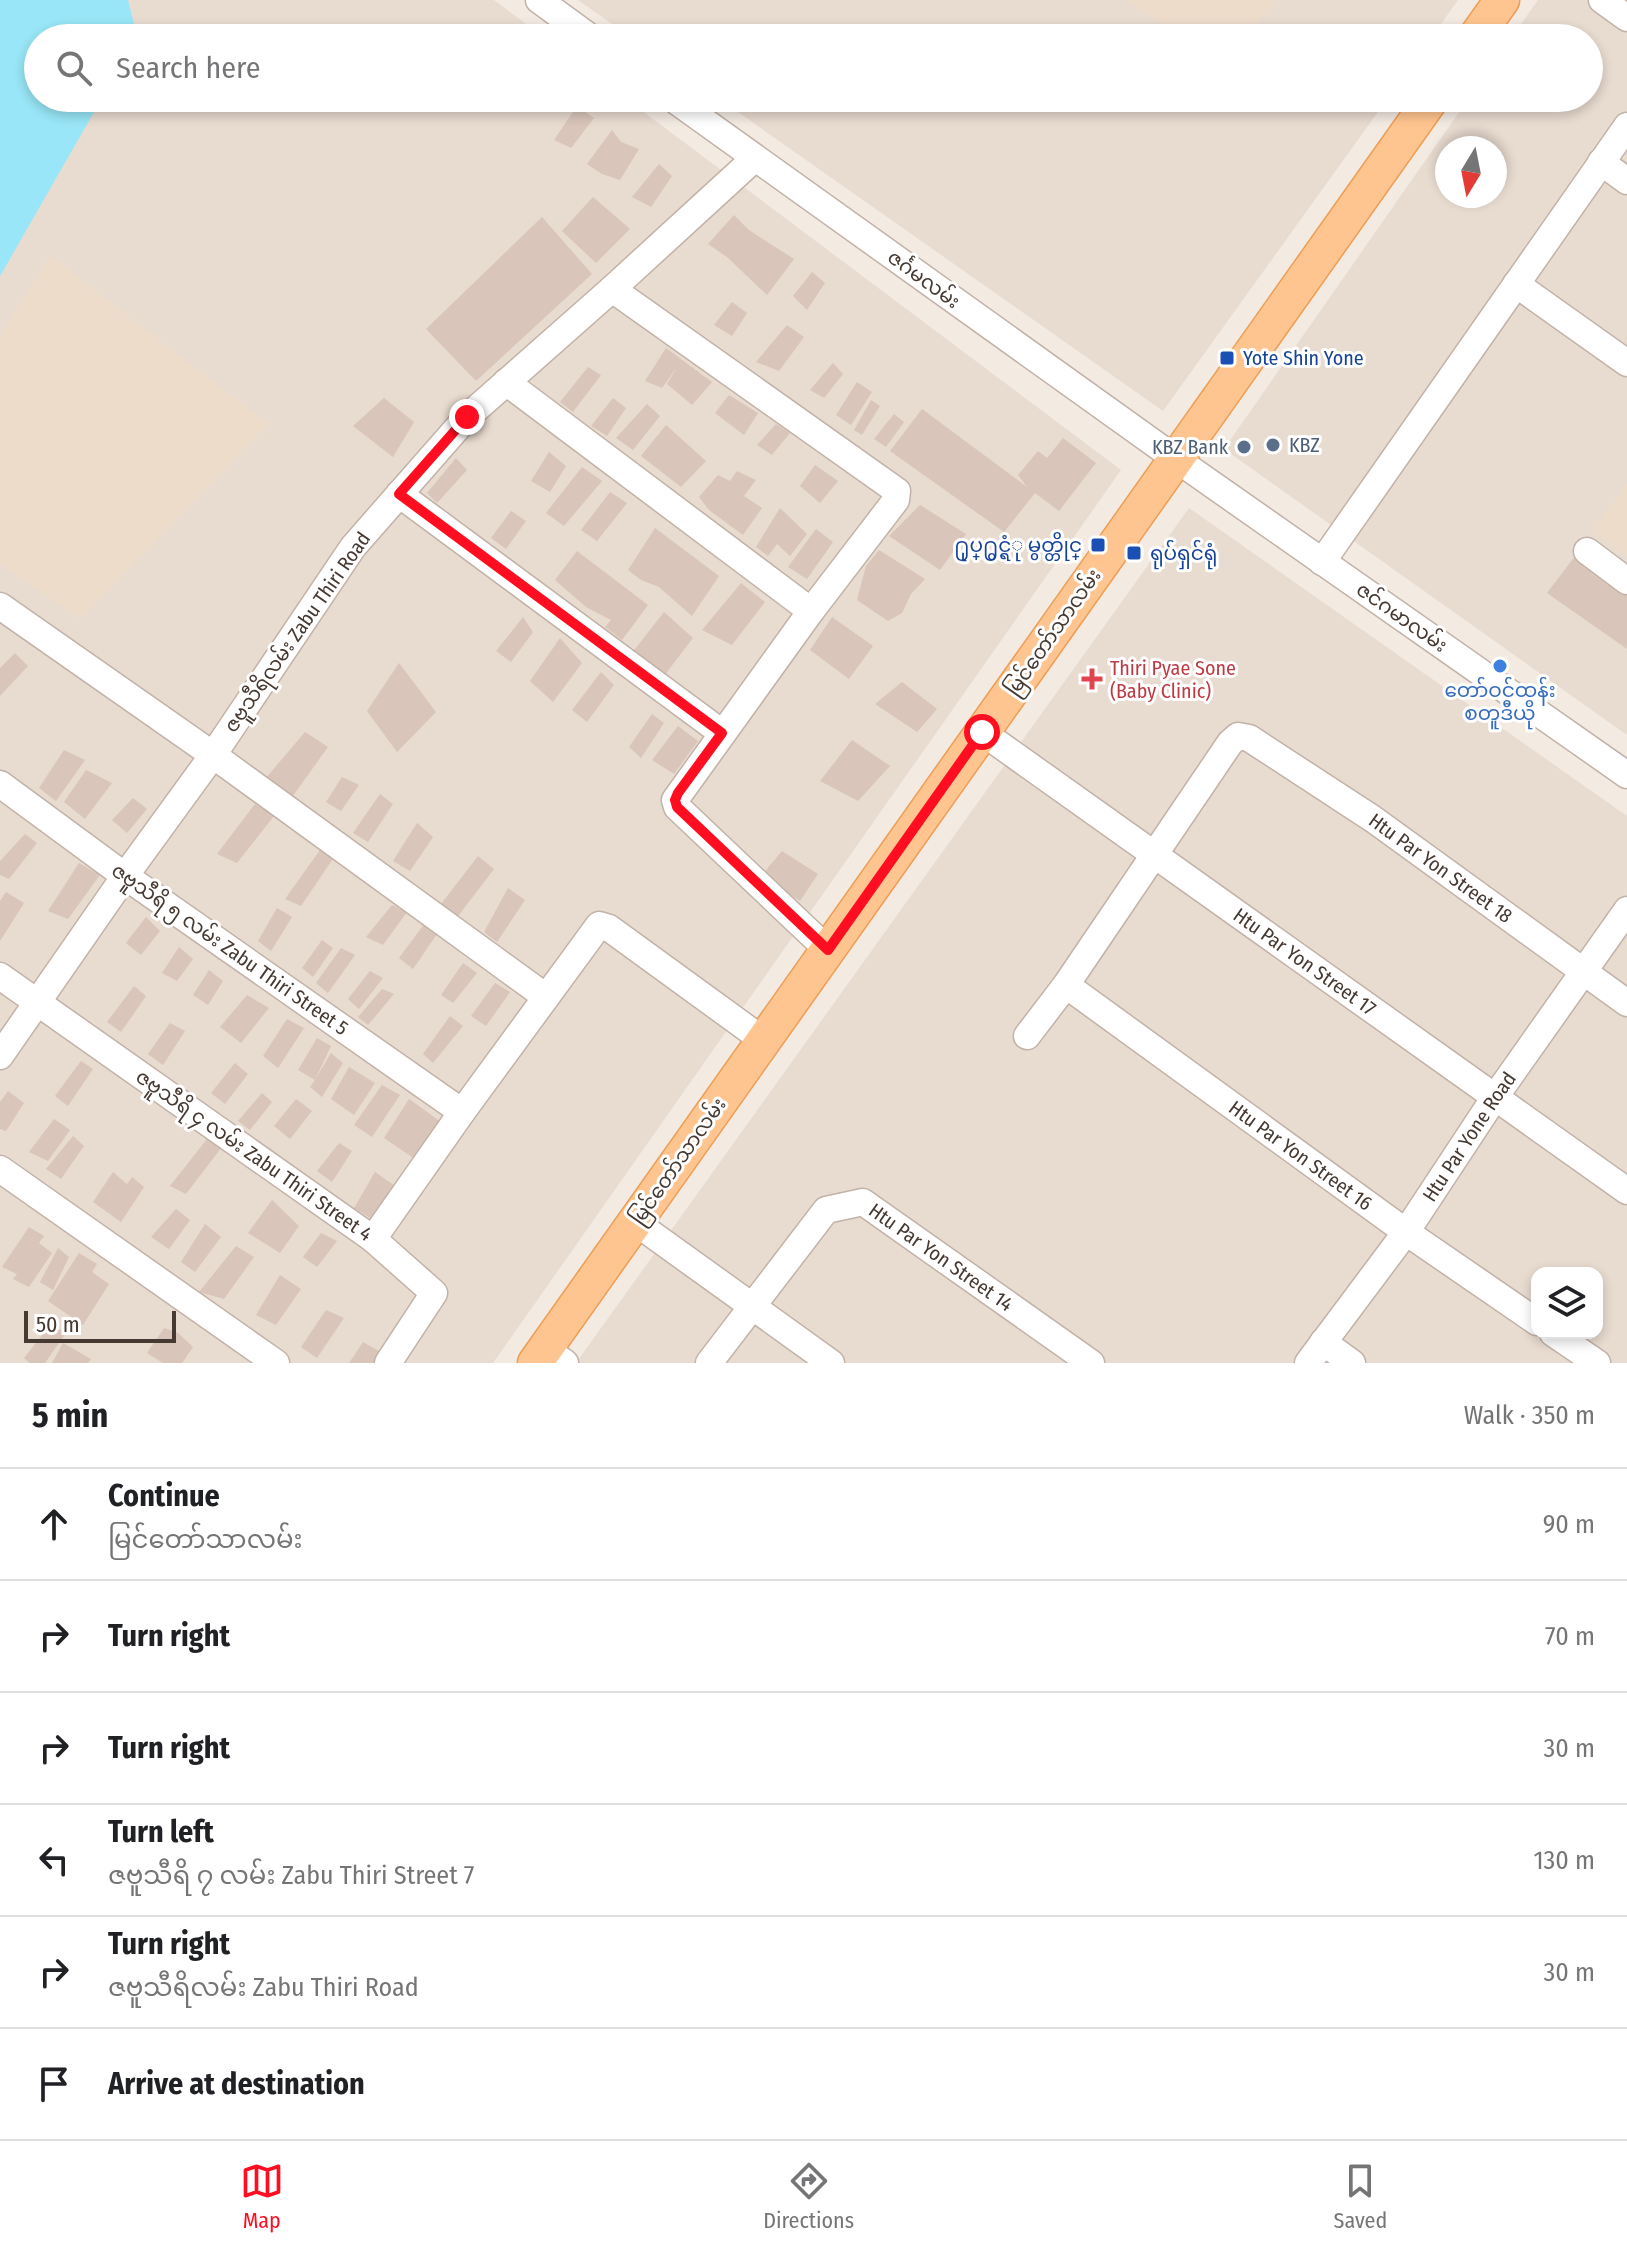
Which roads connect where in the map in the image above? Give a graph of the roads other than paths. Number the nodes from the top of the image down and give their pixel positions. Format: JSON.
{"nodes":[{"id":1,"x":539,"y":0,"type":"edge"},
{"id":2,"x":1502,"y":0,"type":"edge"},
{"id":3,"x":1602,"y":0,"type":"edge"},
{"id":4,"x":1627,"y":18,"type":"edge"},
{"id":5,"x":572,"y":24,"type":"edge"},
{"id":6,"x":1485,"y":24,"type":"edge"},
{"id":7,"x":691,"y":112,"type":"edge"},
{"id":8,"x":1422,"y":112,"type":"edge"},
{"id":9,"x":1627,"y":126,"type":"edge"},
{"id":10,"x":755,"y":158,"type":"junction"},
{"id":11,"x":1601,"y":162,"type":"junction"},
{"id":12,"x":1627,"y":181,"type":"edge"},
{"id":13,"x":1516,"y":284,"type":"junction"},
{"id":14,"x":612,"y":289,"type":"junction"},
{"id":15,"x":1627,"y":363,"type":"edge"},
{"id":16,"x":506,"y":382,"type":"junction"},
{"id":17,"x":1176,"y":459,"type":"junction"},
{"id":18,"x":399,"y":494,"type":"junction"},
{"id":19,"x":1587,"y":551,"type":"dead end"},
{"id":20,"x":1322,"y":562,"type":"junction"},
{"id":21,"x":1627,"y":581,"type":"edge"},
{"id":22,"x":0,"y":606,"type":"edge"},
{"id":23,"x":811,"y":611,"type":"junction"},
{"id":24,"x":982,"y":732,"type":"junction"},
{"id":25,"x":722,"y":733,"type":"junction"},
{"id":26,"x":213,"y":755,"type":"junction"},
{"id":27,"x":1627,"y":775,"type":"edge"},
{"id":28,"x":0,"y":784,"type":"edge"},
{"id":29,"x":1153,"y":855,"type":"junction"},
{"id":30,"x":125,"y":876,"type":"junction"},
{"id":31,"x":1627,"y":910,"type":"edge"},
{"id":32,"x":828,"y":950,"type":"junction"},
{"id":33,"x":1583,"y":972,"type":"junction"},
{"id":34,"x":0,"y":976,"type":"edge"},
{"id":35,"x":1066,"y":985,"type":"junction"},
{"id":36,"x":546,"y":997,"type":"junction"},
{"id":37,"x":37,"y":1003,"type":"junction"},
{"id":38,"x":1627,"y":1003,"type":"edge"},
{"id":39,"x":1027,"y":1036,"type":"dead end"},
{"id":40,"x":763,"y":1040,"type":"junction"},
{"id":41,"x":0,"y":1056,"type":"edge"},
{"id":42,"x":1495,"y":1097,"type":"junction"},
{"id":43,"x":462,"y":1112,"type":"junction"},
{"id":44,"x":0,"y":1169,"type":"edge"},
{"id":45,"x":1627,"y":1191,"type":"edge"},
{"id":46,"x":635,"y":1222,"type":"junction"},
{"id":47,"x":1406,"y":1232,"type":"junction"},
{"id":48,"x":373,"y":1239,"type":"junction"},
{"id":49,"x":752,"y":1307,"type":"junction"},
{"id":50,"x":1531,"y":1318,"type":"edge"},
{"id":51,"x":1562,"y":1339,"type":"edge"},
{"id":52,"x":1315,"y":1352,"type":"edge"},
{"id":53,"x":548,"y":1358,"type":"edge"},
{"id":54,"x":276,"y":1363,"type":"edge"},
{"id":55,"x":388,"y":1363,"type":"edge"},
{"id":56,"x":709,"y":1363,"type":"edge"},
{"id":57,"x":831,"y":1363,"type":"edge"},
{"id":58,"x":1091,"y":1363,"type":"edge"},
{"id":59,"x":1352,"y":1363,"type":"edge"},
{"id":60,"x":1597,"y":1363,"type":"edge"}],
"edges":[{"from":1,"to":5,"type":"street"},
{"from":2,"to":6,"type":"main road"},
{"from":3,"to":4,"type":"street"},
{"from":7,"to":10,"type":"street","name":"ဇင်္ဂမလမ်း"},
{"from":8,"to":17,"type":"main road","name":"မြင်တော်သာလမ်း"},
{"from":9,"to":11,"type":"street"},
{"from":10,"to":14,"type":"street","name":"ဇဗူသီရိလမ်း Zabu Thiri Road"},
{"from":10,"to":17,"type":"street","name":"ဇင်္ဂမလမ်း"},
{"from":11,"to":12,"type":"street"},
{"from":11,"to":13,"type":"street"},
{"from":13,"to":15,"type":"street"},
{"from":13,"to":20,"type":"street"},
{"from":14,"to":16,"type":"street","name":"ဇဗူသီရိလမ်း Zabu Thiri Road"},
{"from":14,"to":23,"type":"street"},
{"from":16,"to":18,"type":"street","name":"ဇဗူသီရိလမ်း Zabu Thiri Road"},
{"from":16,"to":23,"type":"street"},
{"from":17,"to":20,"type":"street","name":"ဇင်ဂမာလမ်း"},
{"from":17,"to":24,"type":"main road","name":"မြင်တော်သာလမ်း"},
{"from":18,"to":25,"type":"street"},
{"from":18,"to":26,"type":"street","name":"ဇဗူသီရိလမ်း Zabu Thiri Road"},
{"from":19,"to":21,"type":"street"},
{"from":20,"to":27,"type":"street","name":"ဇင်ဂမာလမ်း"},
{"from":22,"to":26,"type":"street"},
{"from":23,"to":25,"type":"street"},
{"from":24,"to":29,"type":"street","name":"Htu Par Yon Street 17"},
{"from":24,"to":32,"type":"main road","name":"မြင်တော်သာလမ်း"},
{"from":25,"to":32,"type":"street"},
{"from":26,"to":30,"type":"street","name":"ဇဗူသီရိလမ်း Zabu Thiri Road"},
{"from":26,"to":36,"type":"street"},
{"from":28,"to":30,"type":"street","name":"ဇဗူသီရိ ၅ လမ်း Zabu Thiri Street 5"},
{"from":29,"to":33,"type":"street","name":"Htu Par Yon Street 18"},
{"from":29,"to":35,"type":"street"},
{"from":29,"to":42,"type":"street","name":"Htu Par Yon Street 17"},
{"from":30,"to":37,"type":"street","name":"ဇဗူသီရိလမ်း Zabu Thiri Road"},
{"from":30,"to":43,"type":"street","name":"ဇဗူသီရိ ၅ လမ်း Zabu Thiri Street 5"},
{"from":31,"to":33,"type":"street","name":"Htu Par Yone Road"},
{"from":32,"to":40,"type":"main road","name":"မြင်တော်သာလမ်း"},
{"from":33,"to":38,"type":"street","name":"Htu Par Yon Street 18"},
{"from":33,"to":42,"type":"street","name":"Htu Par Yone Road"},
{"from":34,"to":37,"type":"street","name":"ဇဗူသီရိ ၄ လမ်း Zabu Thiri Street 4"},
{"from":35,"to":39,"type":"street"},
{"from":35,"to":47,"type":"street","name":"Htu Par Yon Street 16"},
{"from":36,"to":40,"type":"street"},
{"from":36,"to":43,"type":"street"},
{"from":37,"to":41,"type":"street","name":"ဇဗူသီရိလမ်း Zabu Thiri Road"},
{"from":37,"to":48,"type":"street","name":"ဇဗူသီရိ ၄ လမ်း Zabu Thiri Street 4"},
{"from":40,"to":46,"type":"main road","name":"မြင်တော်သာလမ်း"},
{"from":42,"to":45,"type":"street","name":"Htu Par Yon Street 17"},
{"from":42,"to":47,"type":"street","name":"Htu Par Yone Road"},
{"from":43,"to":48,"type":"street"},
{"from":44,"to":54,"type":"street"},
{"from":46,"to":49,"type":"street"},
{"from":46,"to":53,"type":"main road","name":"မြင်တော်သာလမ်း"},
{"from":47,"to":50,"type":"street","name":"Htu Par Yon Street 16"},
{"from":47,"to":52,"type":"street","name":"Htu Par Yone Road"},
{"from":48,"to":55,"type":"street","name":"ဇဗူသီရိ ၄ လမ်း Zabu Thiri Street 4"},
{"from":49,"to":56,"type":"street","name":"Htu Par Yon Street 14"},
{"from":49,"to":57,"type":"street"},
{"from":49,"to":58,"type":"street","name":"Htu Par Yon Street 14"},
{"from":51,"to":60,"type":"street"},
{"from":52,"to":59,"type":"street"}]}
